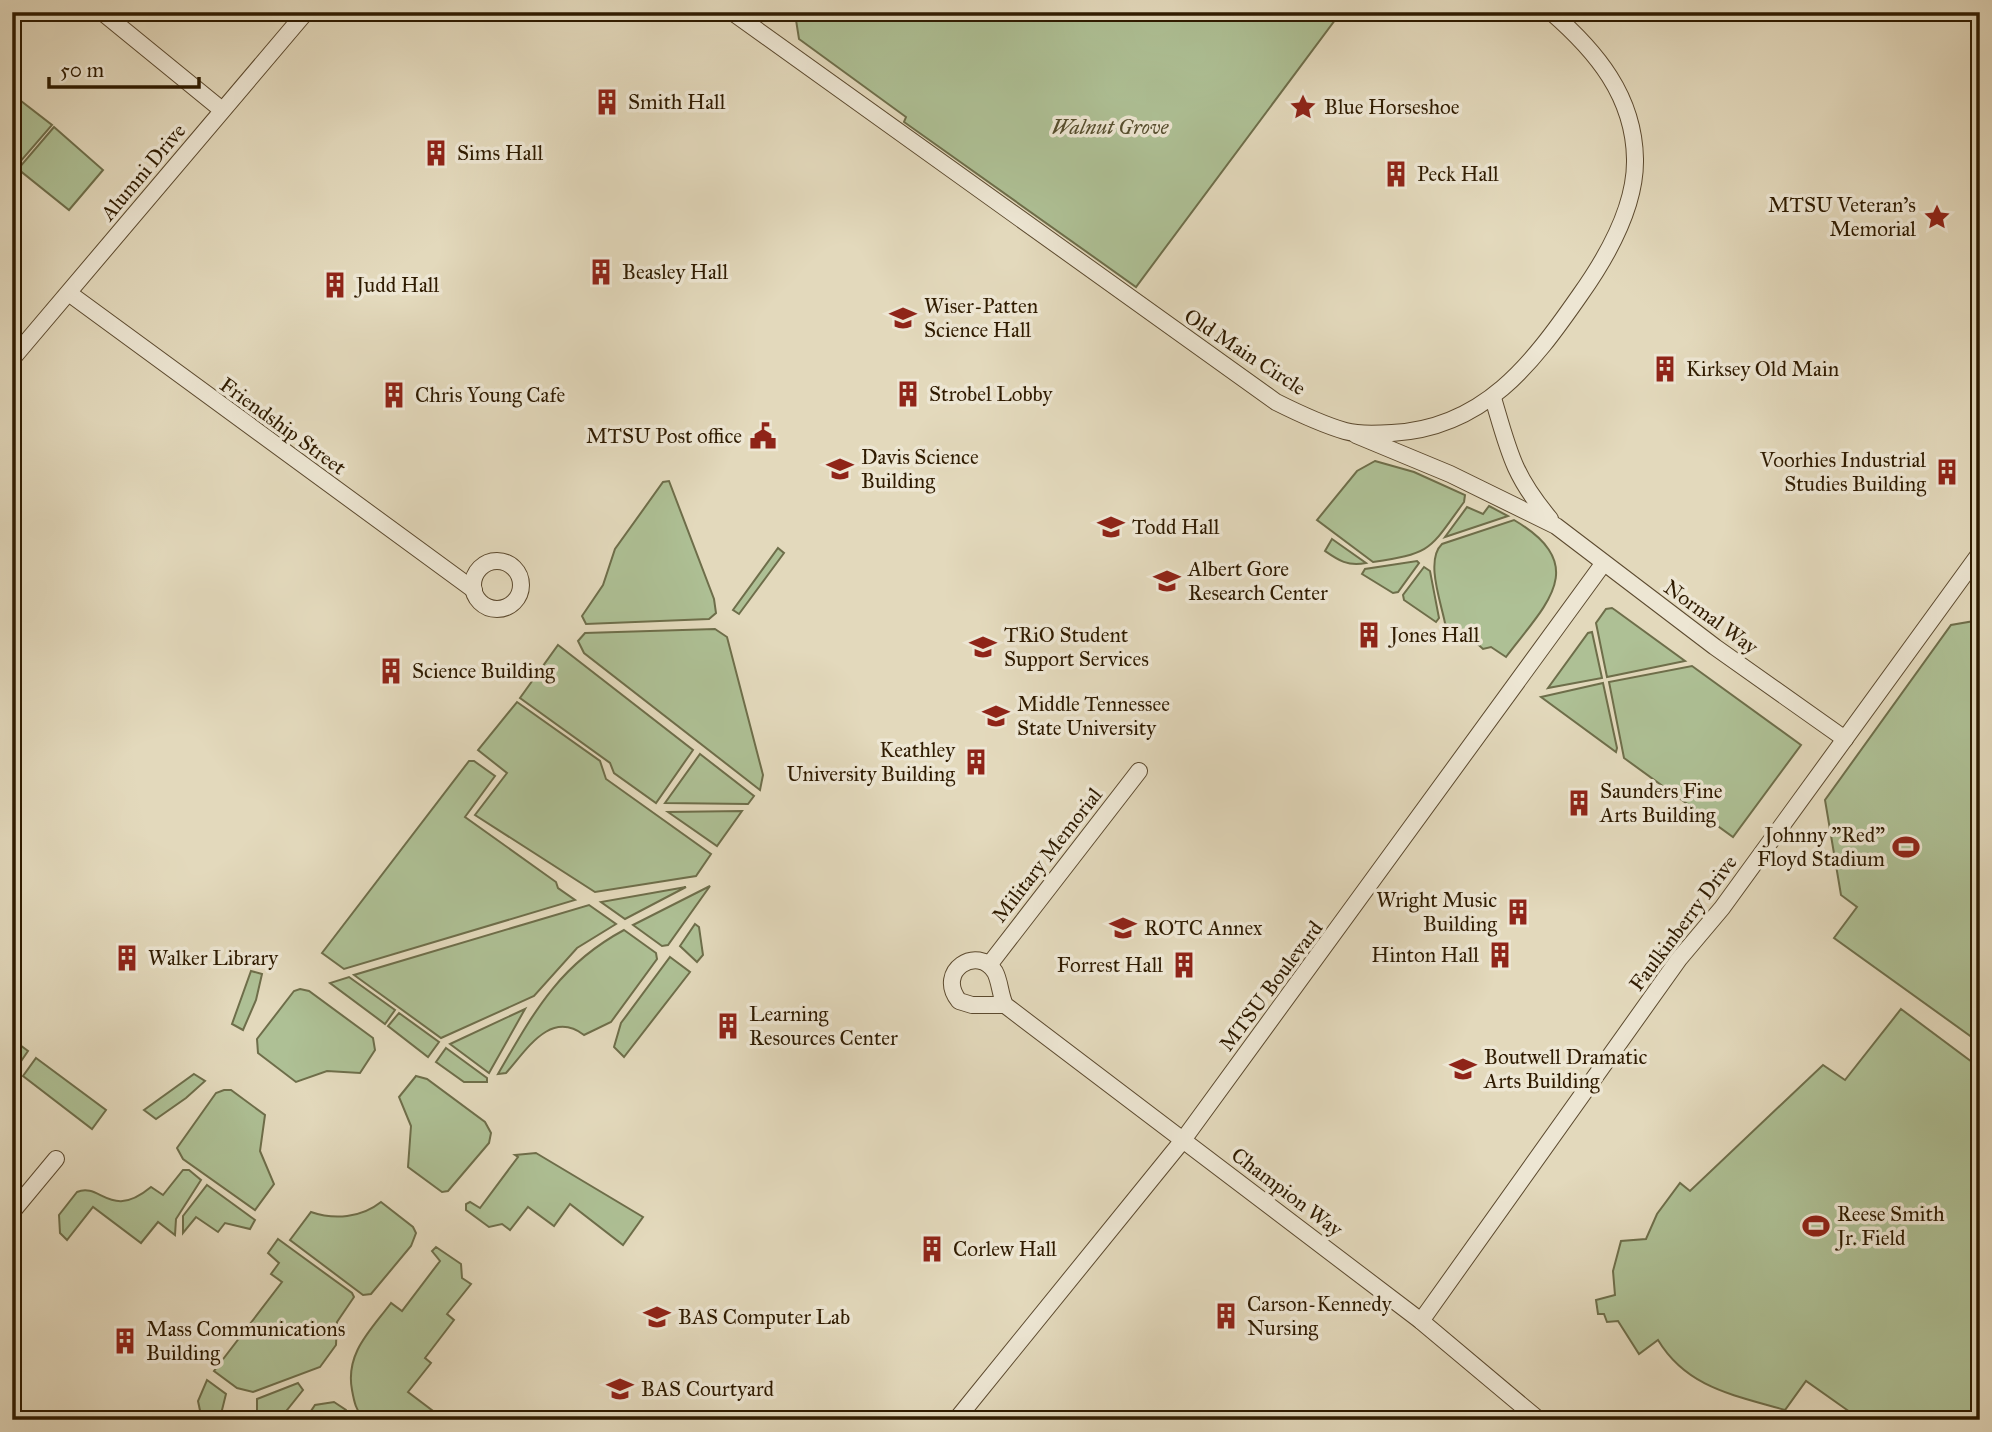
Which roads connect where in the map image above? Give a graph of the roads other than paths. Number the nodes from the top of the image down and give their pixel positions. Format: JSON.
{"nodes":[{"id":1,"x":102,"y":12,"type":"edge"},
{"id":2,"x":306,"y":12,"type":"edge"},
{"id":3,"x":732,"y":12,"type":"edge"},
{"id":4,"x":1551,"y":12,"type":"edge"},
{"id":5,"x":222,"y":110,"type":"junction"},
{"id":6,"x":70,"y":294,"type":"junction"},
{"id":7,"x":12,"y":359,"type":"edge"},
{"id":8,"x":1493,"y":398,"type":"junction"},
{"id":9,"x":1347,"y":432,"type":"junction"},
{"id":10,"x":1556,"y":526,"type":"junction"},
{"id":11,"x":1980,"y":553,"type":"edge"},
{"id":12,"x":1603,"y":564,"type":"junction"},
{"id":13,"x":474,"y":590,"type":"dead end"},
{"id":14,"x":1845,"y":739,"type":"junction"},
{"id":15,"x":1139,"y":771,"type":"dead end"},
{"id":16,"x":989,"y":965,"type":"junction"},
{"id":17,"x":1005,"y":1005,"type":"junction"},
{"id":18,"x":1183,"y":1140,"type":"junction"},
{"id":19,"x":56,"y":1160,"type":"dead end"},
{"id":20,"x":12,"y":1212,"type":"edge"},
{"id":21,"x":1421,"y":1321,"type":"junction"},
{"id":22,"x":956,"y":1420,"type":"edge"},
{"id":23,"x":1539,"y":1420,"type":"edge"}],
"edges":[{"from":1,"to":5,"type":"street"},
{"from":2,"to":5,"type":"street","name":"Alumni Drive"},
{"from":3,"to":9,"type":"street","name":"Old Main Circle"},
{"from":4,"to":8,"type":"street","name":"Old Main Circle"},
{"from":5,"to":6,"type":"street","name":"Alumni Drive"},
{"from":6,"to":7,"type":"street","name":"Alumni Drive"},
{"from":6,"to":13,"type":"street","name":"Friendship Street"},
{"from":8,"to":9,"type":"street","name":"Old Main Circle"},
{"from":8,"to":10,"type":"street","name":"Normal Way"},
{"from":9,"to":10,"type":"street","name":"Normal Way"},
{"from":10,"to":12,"type":"street","name":"Normal Way"},
{"from":11,"to":14,"type":"street","name":"Faulkinberry Drive"},
{"from":12,"to":14,"type":"street","name":"Normal Way"},
{"from":12,"to":18,"type":"street","name":"MTSU Boulevard"},
{"from":14,"to":21,"type":"street","name":"Faulkinberry Drive"},
{"from":15,"to":16,"type":"street","name":"Military Memorial"},
{"from":16,"to":17,"type":"street"},
{"from":16,"to":17,"type":"street"},
{"from":17,"to":18,"type":"street","name":"Champion Way"},
{"from":18,"to":21,"type":"street","name":"Champion Way"},
{"from":18,"to":22,"type":"street","name":"MTSU Boulevard"},
{"from":19,"to":20,"type":"street"},
{"from":21,"to":23,"type":"street","name":"Champion Way"}]}
